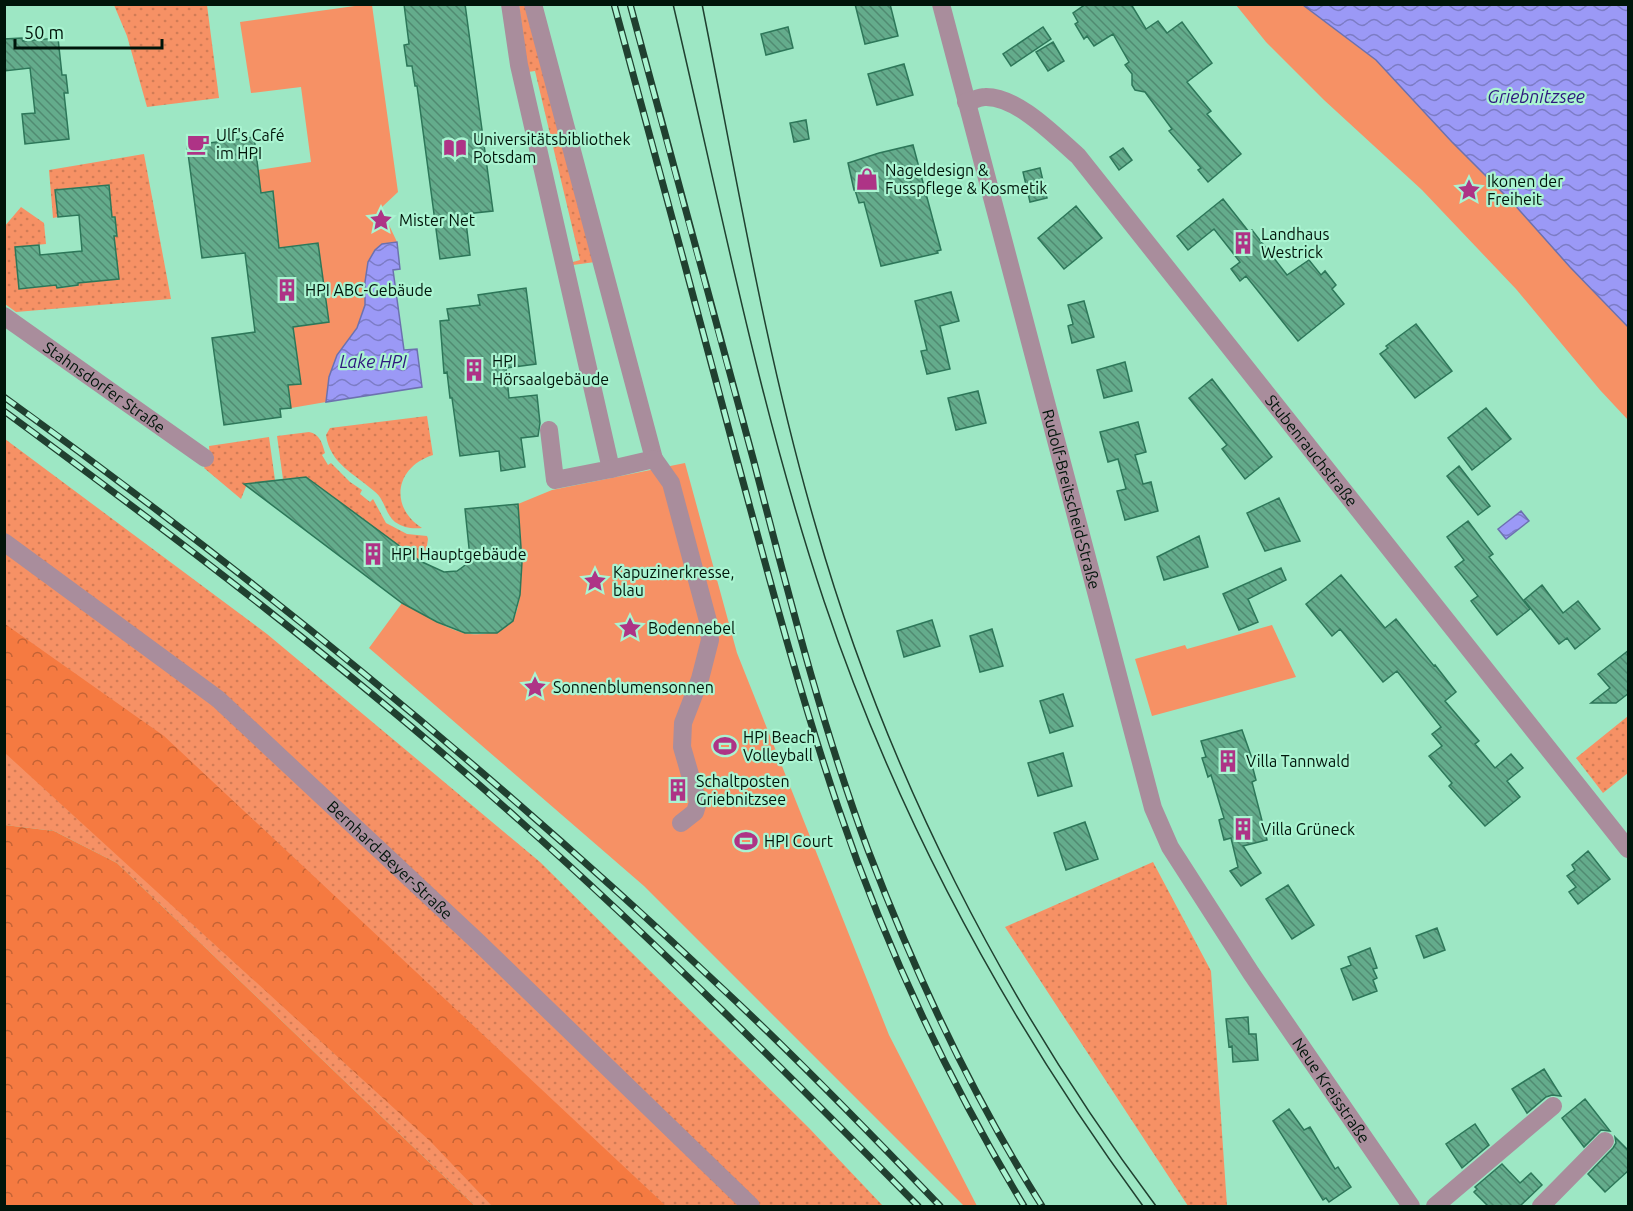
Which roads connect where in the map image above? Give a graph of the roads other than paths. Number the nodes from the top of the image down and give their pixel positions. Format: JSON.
{"nodes":[{"id":1,"x":510,"y":4,"type":"edge"},
{"id":2,"x":533,"y":4,"type":"edge"},
{"id":3,"x":941,"y":4,"type":"edge"},
{"id":4,"x":966,"y":102,"type":"junction"},
{"id":5,"x":4,"y":316,"type":"edge"},
{"id":6,"x":549,"y":430,"type":"dead end"},
{"id":7,"x":205,"y":458,"type":"dead end"},
{"id":8,"x":654,"y":459,"type":"junction"},
{"id":9,"x":611,"y":469,"type":"junction"},
{"id":10,"x":4,"y":542,"type":"edge"},
{"id":11,"x":681,"y":823,"type":"dead end"},
{"id":12,"x":1629,"y":849,"type":"edge"},
{"id":13,"x":1251,"y":973,"type":"joint"},
{"id":14,"x":1553,"y":1106,"type":"dead end"},
{"id":15,"x":1605,"y":1142,"type":"dead end"},
{"id":16,"x":751,"y":1206,"type":"edge"},
{"id":17,"x":1412,"y":1206,"type":"edge"},
{"id":18,"x":1435,"y":1206,"type":"edge"},
{"id":19,"x":1541,"y":1206,"type":"edge"}],
"edges":[{"from":1,"to":9,"type":"street"},
{"from":2,"to":8,"type":"street"},
{"from":3,"to":4,"type":"street","name":"Rudolf-Breitscheid-Straße"},
{"from":4,"to":12,"type":"street","name":"Stubenrauchstraße"},
{"from":4,"to":13,"type":"street","name":"Rudolf-Breitscheid-Straße"},
{"from":5,"to":7,"type":"street","name":"Stahnsdorfer Straße"},
{"from":6,"to":9,"type":"street"},
{"from":8,"to":9,"type":"street"},
{"from":8,"to":11,"type":"street"},
{"from":10,"to":16,"type":"street","name":"Bernhard-Beyer-Straße"},
{"from":13,"to":17,"type":"street","name":"Neue Kreisstraße"},
{"from":14,"to":18,"type":"street"},
{"from":15,"to":19,"type":"street"}]}
